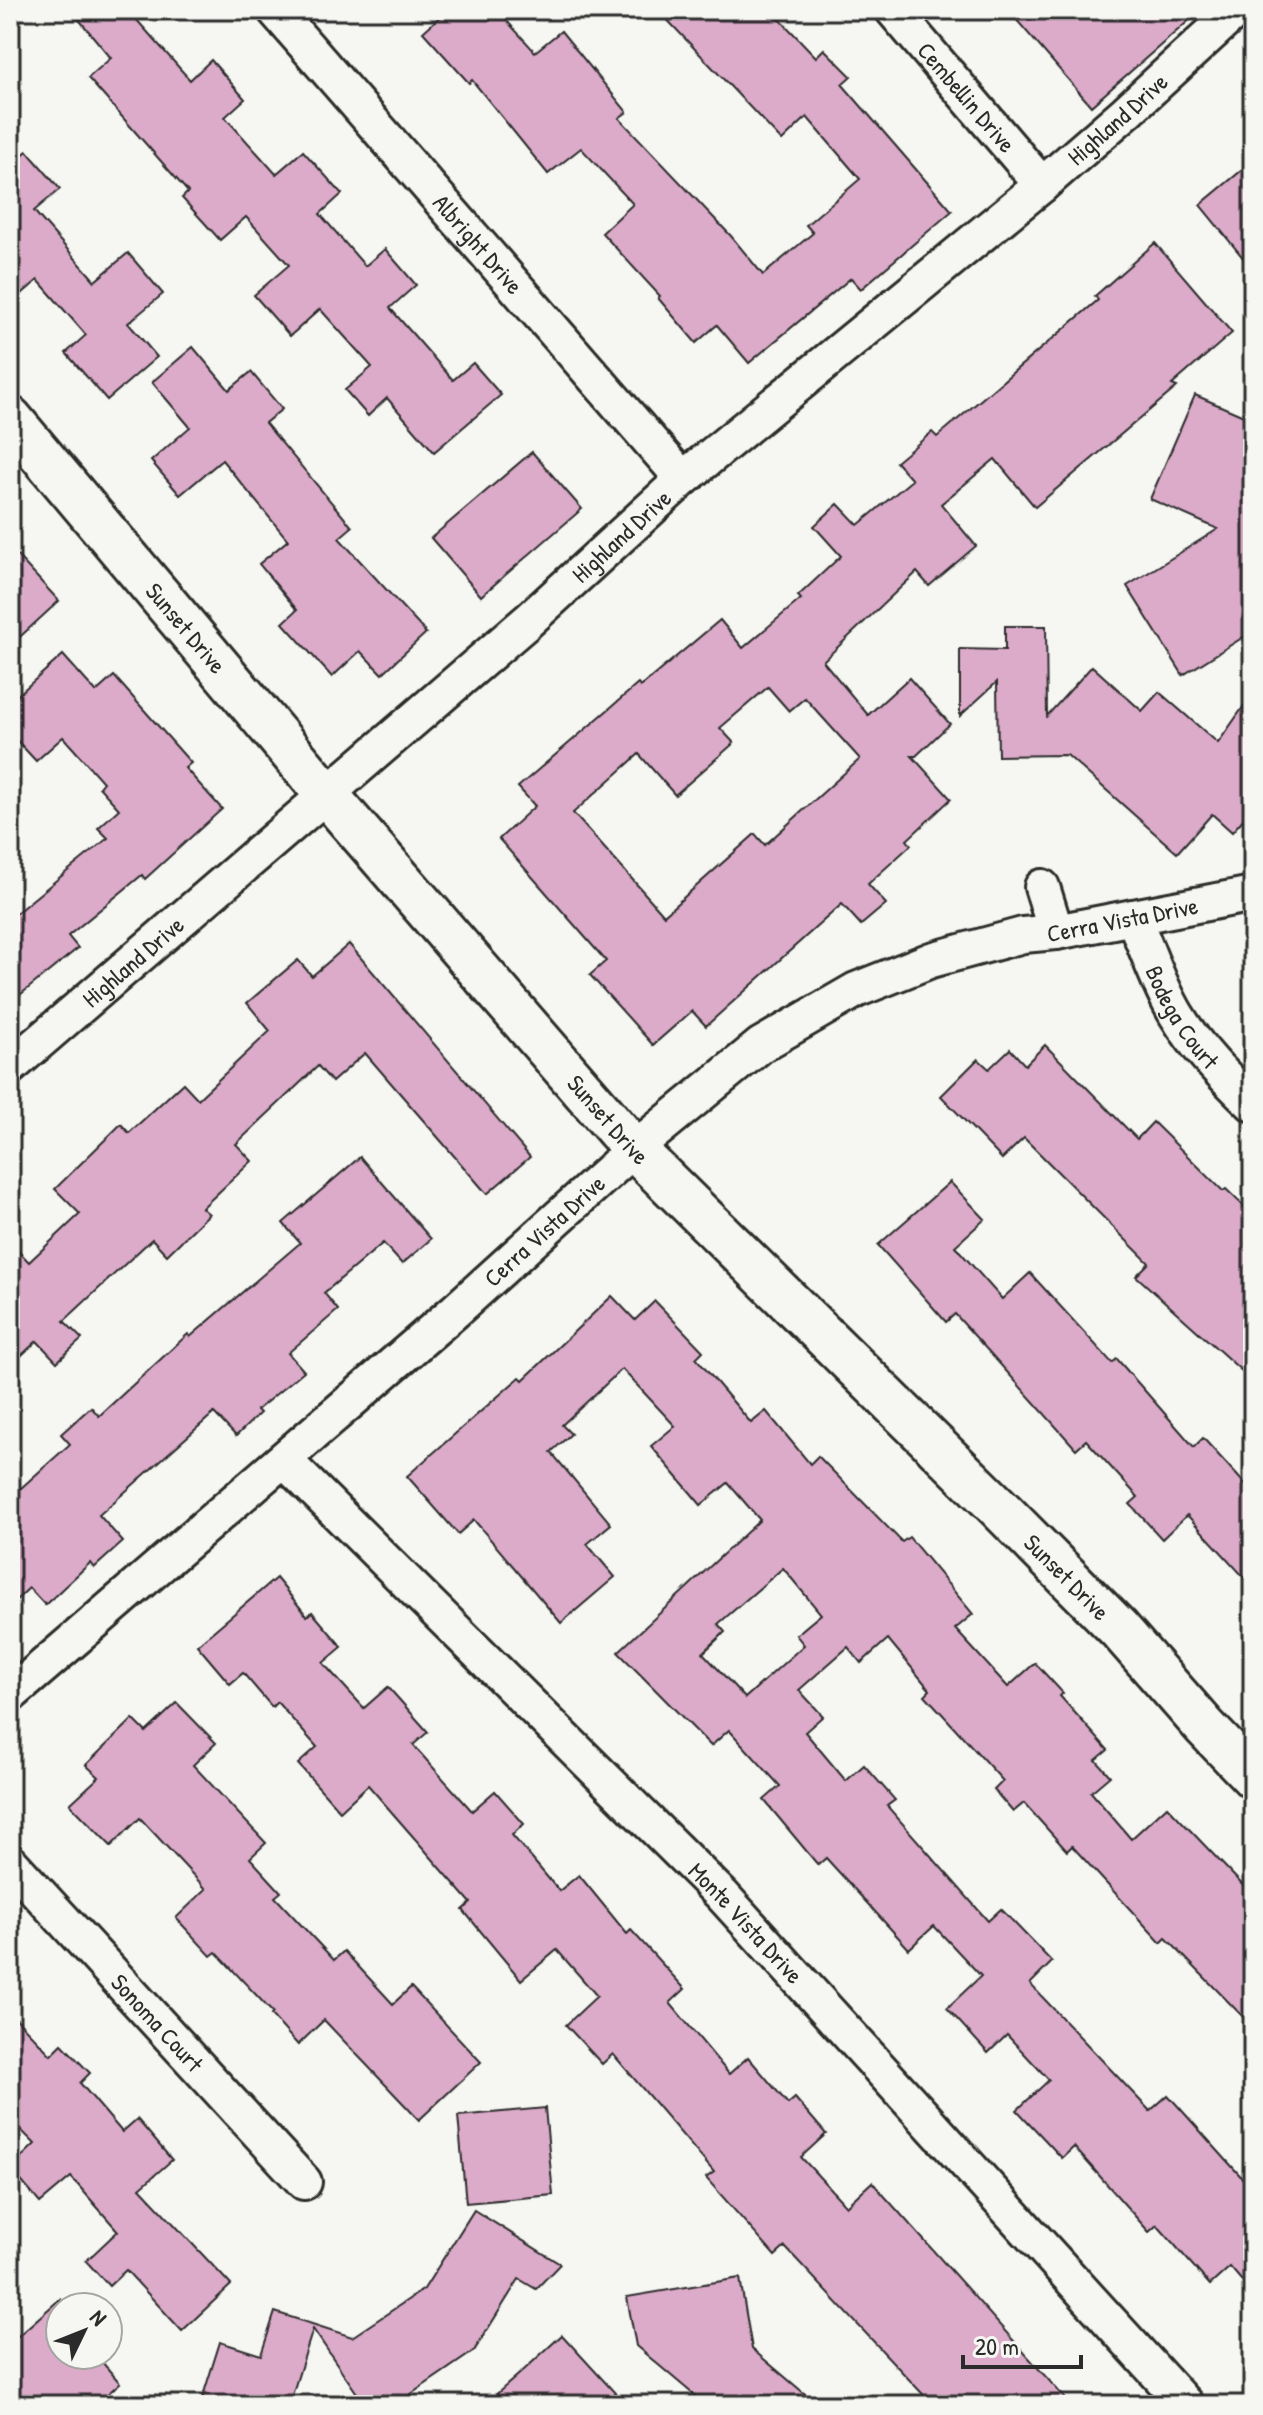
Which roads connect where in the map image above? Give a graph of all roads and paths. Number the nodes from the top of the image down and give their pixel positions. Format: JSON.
{"nodes":[{"id":1,"x":275,"y":10,"type":"edge"},
{"id":2,"x":893,"y":10,"type":"edge"},
{"id":3,"x":1237,"y":10,"type":"edge"},
{"id":4,"x":1042,"y":185,"type":"junction"},
{"id":5,"x":10,"y":418,"type":"edge"},
{"id":6,"x":683,"y":479,"type":"junction"},
{"id":7,"x":327,"y":795,"type":"junction"},
{"id":8,"x":1042,"y":887,"type":"dead end"},
{"id":9,"x":1253,"y":894,"type":"edge"},
{"id":10,"x":1133,"y":917,"type":"junction"},
{"id":11,"x":1056,"y":932,"type":"junction"},
{"id":12,"x":10,"y":1067,"type":"edge"},
{"id":13,"x":1253,"y":1104,"type":"edge"},
{"id":14,"x":634,"y":1149,"type":"junction"},
{"id":15,"x":284,"y":1460,"type":"junction"},
{"id":16,"x":10,"y":1695,"type":"edge"},
{"id":17,"x":1253,"y":1777,"type":"edge"},
{"id":18,"x":10,"y":1862,"type":"edge"},
{"id":19,"x":304,"y":2182,"type":"dead end"},
{"id":20,"x":1186,"y":2405,"type":"edge"}],
"edges":[{"from":1,"to":6,"type":"street","name":"Albright Drive"},
{"from":2,"to":4,"type":"street","name":"Cembellin Drive"},
{"from":3,"to":4,"type":"street","name":"Highland Drive"},
{"from":4,"to":6,"type":"street","name":"Highland Drive"},
{"from":5,"to":7,"type":"street","name":"Sunset Drive"},
{"from":6,"to":7,"type":"street","name":"Highland Drive"},
{"from":7,"to":12,"type":"street","name":"Highland Drive"},
{"from":7,"to":14,"type":"street","name":"Sunset Drive"},
{"from":8,"to":11,"type":"street"},
{"from":9,"to":10,"type":"street","name":"Cerra Vista Drive"},
{"from":10,"to":11,"type":"street","name":"Cerra Vista Drive"},
{"from":10,"to":13,"type":"street","name":"Bodega Court"},
{"from":11,"to":14,"type":"street","name":"Cerra Vista Drive"},
{"from":14,"to":15,"type":"street","name":"Cerra Vista Drive"},
{"from":14,"to":17,"type":"street","name":"Sunset Drive"},
{"from":15,"to":16,"type":"street","name":"Cerra Vista Drive"},
{"from":15,"to":20,"type":"street","name":"Monte Vista Drive"},
{"from":18,"to":19,"type":"street","name":"Sonoma Court"}]}
